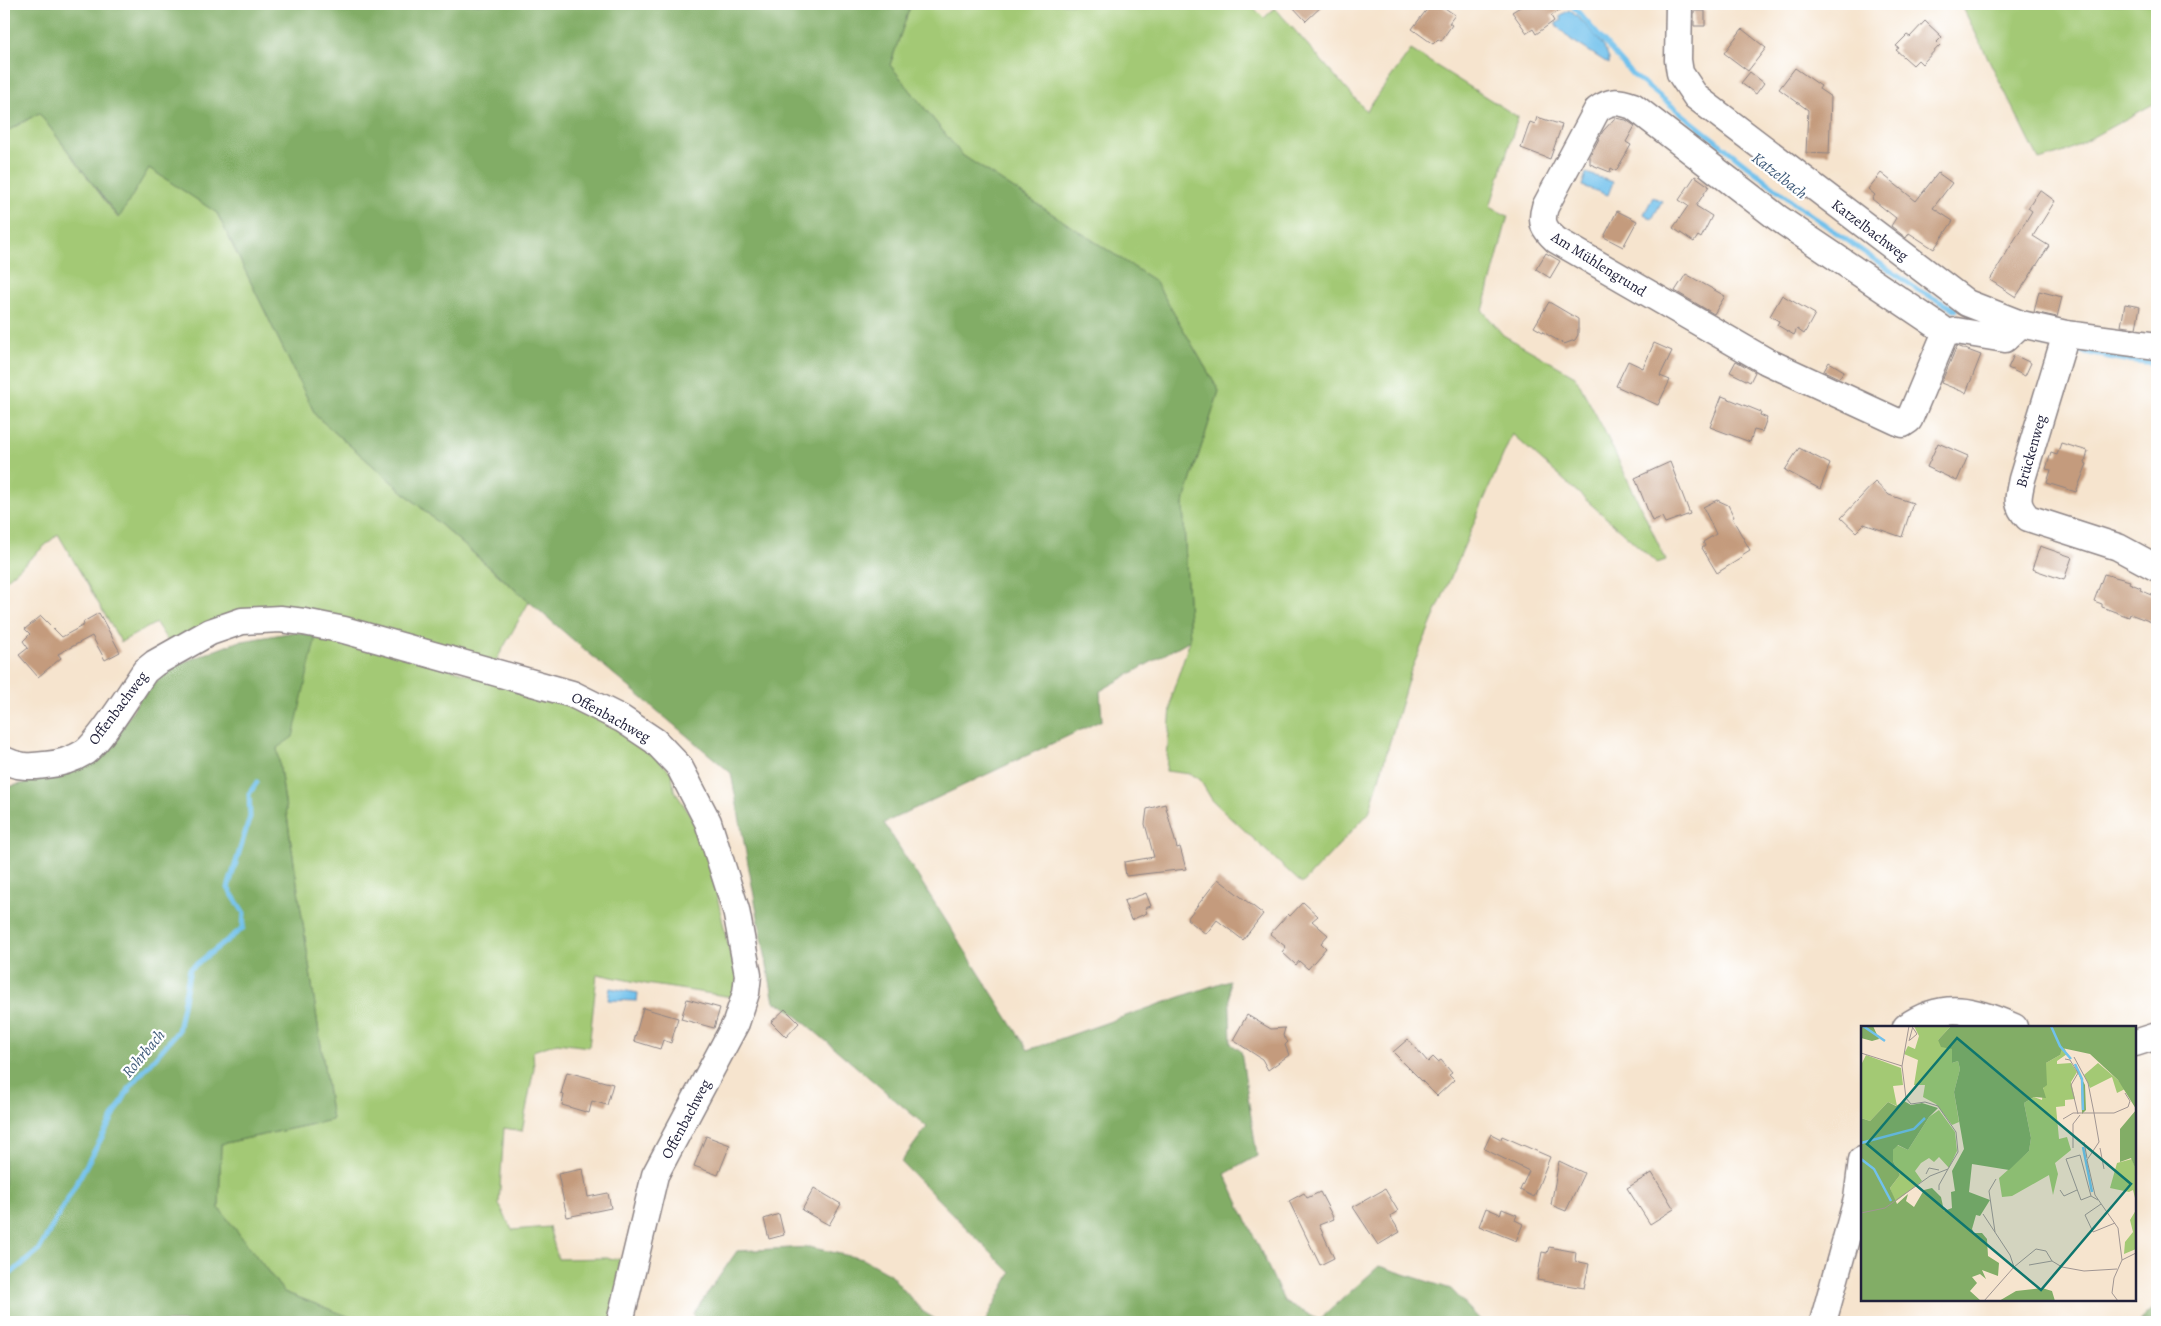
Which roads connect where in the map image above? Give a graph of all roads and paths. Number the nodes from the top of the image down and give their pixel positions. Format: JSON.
{"nodes":[{"id":1,"x":1679,"y":4,"type":"edge"},
{"id":2,"x":2021,"y":324,"type":"junction"},
{"id":3,"x":1945,"y":334,"type":"junction"},
{"id":4,"x":2066,"y":334,"type":"junction"},
{"id":5,"x":2157,"y":346,"type":"edge"},
{"id":6,"x":2157,"y":568,"type":"edge"},
{"id":7,"x":4,"y":760,"type":"edge"},
{"id":8,"x":1907,"y":1026,"type":"edge"},
{"id":9,"x":2012,"y":1026,"type":"edge"},
{"id":10,"x":2157,"y":1036,"type":"edge"},
{"id":11,"x":2136,"y":1043,"type":"edge"},
{"id":12,"x":1861,"y":1167,"type":"edge"},
{"id":13,"x":620,"y":1322,"type":"edge"},
{"id":14,"x":1823,"y":1322,"type":"edge"}],
"edges":[{"from":1,"to":2,"type":"street","name":"Katzelbachweg"},
{"from":2,"to":3,"type":"street"},
{"from":2,"to":4,"type":"street","name":"Katzelbachweg"},
{"from":3,"to":3,"type":"street","name":"Am Mühlengrund"},
{"from":4,"to":5,"type":"street","name":"Katzelbachweg"},
{"from":4,"to":6,"type":"street","name":"Brückenweg"},
{"from":7,"to":13,"type":"street","name":"Offenbachweg"},
{"from":8,"to":9,"type":"street"},
{"from":10,"to":11,"type":"street"},
{"from":12,"to":14,"type":"street"}]}
